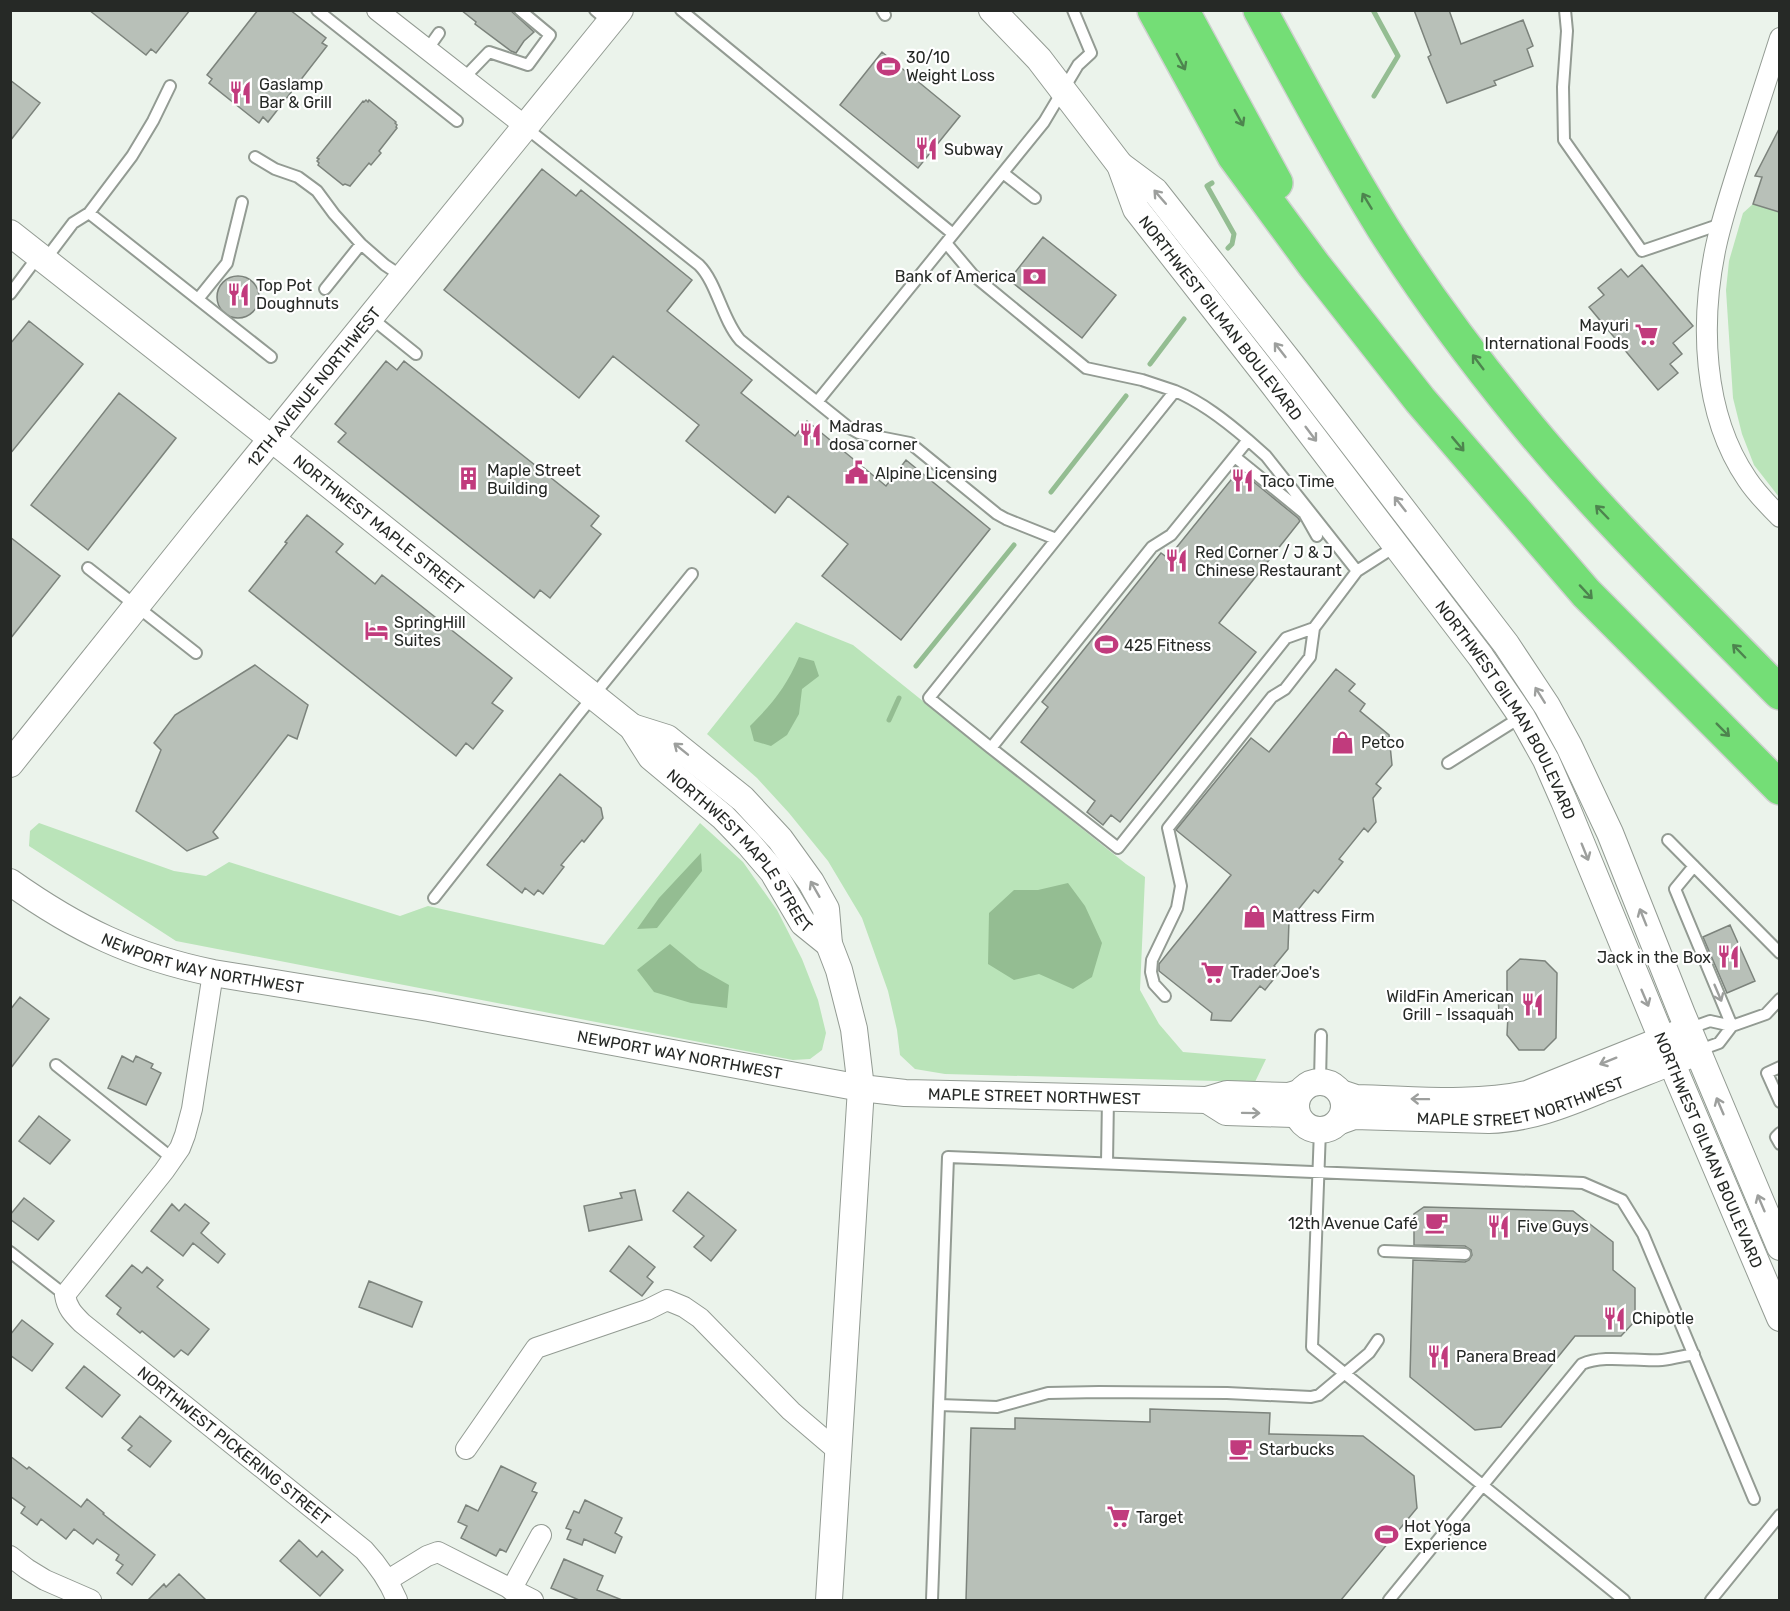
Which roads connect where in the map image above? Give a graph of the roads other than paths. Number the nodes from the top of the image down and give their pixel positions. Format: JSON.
{"nodes":[{"id":1,"x":317,"y":10,"type":"edge"},
{"id":2,"x":520,"y":10,"type":"edge"},
{"id":3,"x":681,"y":10,"type":"edge"},
{"id":4,"x":992,"y":10,"type":"edge"},
{"id":5,"x":1073,"y":10,"type":"edge"},
{"id":6,"x":1154,"y":10,"type":"edge"},
{"id":7,"x":1182,"y":10,"type":"edge"},
{"id":8,"x":1260,"y":10,"type":"edge"},
{"id":9,"x":1277,"y":10,"type":"edge"},
{"id":10,"x":1565,"y":10,"type":"edge"},
{"id":11,"x":382,"y":12,"type":"edge"},
{"id":12,"x":609,"y":15,"type":"edge"},
{"id":13,"x":439,"y":33,"type":"dead end"},
{"id":14,"x":1779,"y":38,"type":"edge"},
{"id":15,"x":427,"y":50,"type":"junction"},
{"id":16,"x":464,"y":78,"type":"junction"},
{"id":17,"x":170,"y":86,"type":"dead end"},
{"id":18,"x":1064,"y":90,"type":"junction"},
{"id":19,"x":457,"y":121,"type":"dead end"},
{"id":20,"x":1322,"y":124,"type":"junction"},
{"id":21,"x":525,"y":126,"type":"junction"},
{"id":22,"x":255,"y":157,"type":"dead end"},
{"id":23,"x":1002,"y":173,"type":"junction"},
{"id":24,"x":1035,"y":198,"type":"dead end"},
{"id":25,"x":242,"y":202,"type":"dead end"},
{"id":26,"x":89,"y":213,"type":"junction"},
{"id":27,"x":1721,"y":224,"type":"junction"},
{"id":28,"x":10,"y":233,"type":"edge"},
{"id":29,"x":950,"y":238,"type":"junction"},
{"id":30,"x":361,"y":244,"type":"junction"},
{"id":31,"x":42,"y":257,"type":"junction"},
{"id":32,"x":403,"y":278,"type":"junction"},
{"id":33,"x":325,"y":290,"type":"dead end"},
{"id":34,"x":10,"y":294,"type":"edge"},
{"id":35,"x":198,"y":299,"type":"junction"},
{"id":36,"x":370,"y":317,"type":"junction"},
{"id":37,"x":416,"y":354,"type":"dead end"},
{"id":38,"x":271,"y":357,"type":"dead end"},
{"id":39,"x":1175,"y":391,"type":"junction"},
{"id":40,"x":1420,"y":400,"type":"junction"},
{"id":41,"x":817,"y":402,"type":"junction"},
{"id":42,"x":272,"y":439,"type":"junction"},
{"id":43,"x":1248,"y":440,"type":"junction"},
{"id":44,"x":1235,"y":457,"type":"junction"},
{"id":45,"x":1779,"y":517,"type":"edge"},
{"id":46,"x":1317,"y":536,"type":"dead end"},
{"id":47,"x":1407,"y":537,"type":"junction"},
{"id":48,"x":1056,"y":539,"type":"junction"},
{"id":49,"x":88,"y":568,"type":"dead end"},
{"id":50,"x":1357,"y":571,"type":"junction"},
{"id":51,"x":692,"y":574,"type":"dead end"},
{"id":52,"x":137,"y":606,"type":"junction"},
{"id":53,"x":1314,"y":628,"type":"junction"},
{"id":54,"x":196,"y":652,"type":"dead end"},
{"id":55,"x":1779,"y":693,"type":"edge"},
{"id":56,"x":593,"y":696,"type":"junction"},
{"id":57,"x":1522,"y":717,"type":"junction"},
{"id":58,"x":991,"y":748,"type":"junction"},
{"id":59,"x":1448,"y":763,"type":"dead end"},
{"id":60,"x":10,"y":764,"type":"edge"},
{"id":61,"x":1779,"y":788,"type":"edge"},
{"id":62,"x":1668,"y":840,"type":"dead end"},
{"id":63,"x":1694,"y":866,"type":"junction"},
{"id":64,"x":10,"y":882,"type":"edge"},
{"id":65,"x":434,"y":898,"type":"dead end"},
{"id":66,"x":1779,"y":953,"type":"edge"},
{"id":67,"x":213,"y":973,"type":"junction"},
{"id":68,"x":1165,"y":996,"type":"dead end"},
{"id":69,"x":1779,"y":999,"type":"edge"},
{"id":70,"x":1732,"y":1026,"type":"junction"},
{"id":71,"x":1321,"y":1035,"type":"dead end"},
{"id":72,"x":1693,"y":1040,"type":"junction"},
{"id":73,"x":1667,"y":1051,"type":"junction"},
{"id":74,"x":56,"y":1065,"type":"dead end"},
{"id":75,"x":1779,"y":1067,"type":"edge"},
{"id":76,"x":861,"y":1088,"type":"junction"},
{"id":77,"x":1314,"y":1096,"type":"junction"},
{"id":78,"x":1108,"y":1098,"type":"junction"},
{"id":79,"x":1779,"y":1102,"type":"edge"},
{"id":80,"x":1330,"y":1125,"type":"junction"},
{"id":81,"x":1779,"y":1133,"type":"edge"},
{"id":82,"x":1779,"y":1144,"type":"edge"},
{"id":83,"x":173,"y":1159,"type":"junction"},
{"id":84,"x":1107,"y":1163,"type":"junction"},
{"id":85,"x":1318,"y":1172,"type":"junction"},
{"id":86,"x":1779,"y":1247,"type":"edge"},
{"id":87,"x":1384,"y":1251,"type":"dead end"},
{"id":88,"x":10,"y":1252,"type":"edge"},
{"id":89,"x":1465,"y":1254,"type":"dead end"},
{"id":90,"x":65,"y":1296,"type":"junction"},
{"id":91,"x":1779,"y":1318,"type":"edge"},
{"id":92,"x":1378,"y":1340,"type":"dead end"},
{"id":93,"x":1694,"y":1354,"type":"junction"},
{"id":94,"x":1344,"y":1374,"type":"junction"},
{"id":95,"x":939,"y":1405,"type":"junction"},
{"id":96,"x":466,"y":1449,"type":"dead end"},
{"id":97,"x":839,"y":1452,"type":"junction"},
{"id":98,"x":1483,"y":1486,"type":"junction"},
{"id":99,"x":1755,"y":1499,"type":"dead end"},
{"id":100,"x":1779,"y":1515,"type":"edge"},
{"id":101,"x":541,"y":1535,"type":"dead end"},
{"id":102,"x":10,"y":1556,"type":"edge"},
{"id":103,"x":388,"y":1580,"type":"junction"},
{"id":104,"x":512,"y":1590,"type":"junction"},
{"id":105,"x":91,"y":1600,"type":"edge"},
{"id":106,"x":398,"y":1600,"type":"edge"},
{"id":107,"x":533,"y":1600,"type":"edge"},
{"id":108,"x":829,"y":1600,"type":"edge"},
{"id":109,"x":932,"y":1600,"type":"edge"},
{"id":110,"x":1389,"y":1600,"type":"edge"},
{"id":111,"x":1624,"y":1600,"type":"edge"},
{"id":112,"x":1710,"y":1600,"type":"edge"}],
"edges":[{"from":1,"to":19,"type":"lane"},
{"from":2,"to":16,"type":"lane"},
{"from":3,"to":29,"type":"lane"},
{"from":4,"to":18,"type":"street","name":"NORTHWEST GILMAN BOULEVARD"},
{"from":5,"to":18,"type":"lane"},
{"from":6,"to":40,"type":"highway","one_way":true},
{"from":7,"to":40,"type":"highway","one_way":true},
{"from":8,"to":20,"type":"highway"},
{"from":9,"to":20,"type":"highway"},
{"from":10,"to":27,"type":"lane"},
{"from":11,"to":15,"type":"street"},
{"from":12,"to":21,"type":"street","name":"12TH AVENUE NORTHWEST"},
{"from":13,"to":15,"type":"lane"},
{"from":14,"to":27,"type":"street"},
{"from":15,"to":16,"type":"street"},
{"from":16,"to":21,"type":"street"},
{"from":17,"to":26,"type":"lane"},
{"from":18,"to":23,"type":"lane"},
{"from":18,"to":47,"type":"street","name":"NORTHWEST GILMAN BOULEVARD"},
{"from":55,"to":20,"type":"highway","one_way":true},
{"from":21,"to":32,"type":"street","name":"12TH AVENUE NORTHWEST"},
{"from":21,"to":41,"type":"lane"},
{"from":22,"to":30,"type":"lane"},
{"from":23,"to":24,"type":"lane"},
{"from":23,"to":29,"type":"lane"},
{"from":25,"to":35,"type":"lane"},
{"from":26,"to":31,"type":"lane"},
{"from":26,"to":35,"type":"lane"},
{"from":27,"to":45,"type":"street"},
{"from":28,"to":31,"type":"street","name":"NORTHWEST MAPLE STREET"},
{"from":29,"to":39,"type":"lane"},
{"from":29,"to":41,"type":"lane"},
{"from":30,"to":32,"type":"lane"},
{"from":30,"to":33,"type":"lane"},
{"from":31,"to":34,"type":"lane"},
{"from":31,"to":42,"type":"street","name":"NORTHWEST MAPLE STREET"},
{"from":32,"to":36,"type":"street","name":"12TH AVENUE NORTHWEST"},
{"from":35,"to":38,"type":"lane"},
{"from":36,"to":37,"type":"lane"},
{"from":36,"to":42,"type":"street","name":"12TH AVENUE NORTHWEST"},
{"from":39,"to":43,"type":"lane"},
{"from":39,"to":48,"type":"lane"},
{"from":40,"to":61,"type":"highway","one_way":true},
{"from":41,"to":48,"type":"lane"},
{"from":42,"to":52,"type":"street","name":"12TH AVENUE NORTHWEST"},
{"from":42,"to":56,"type":"street","name":"NORTHWEST MAPLE STREET"},
{"from":43,"to":44,"type":"lane"},
{"from":43,"to":50,"type":"lane"},
{"from":44,"to":46,"type":"lane"},
{"from":44,"to":58,"type":"lane"},
{"from":47,"to":50,"type":"lane"},
{"from":47,"to":57,"type":"street","name":"NORTHWEST GILMAN BOULEVARD"},
{"from":72,"to":47,"type":"street","name":"NORTHWEST GILMAN BOULEVARD","one_way":true},
{"from":48,"to":58,"type":"lane"},
{"from":49,"to":52,"type":"lane"},
{"from":50,"to":53,"type":"lane"},
{"from":51,"to":56,"type":"lane"},
{"from":52,"to":54,"type":"lane"},
{"from":52,"to":60,"type":"street","name":"12TH AVENUE NORTHWEST"},
{"from":53,"to":58,"type":"lane"},
{"from":53,"to":68,"type":"lane"},
{"from":56,"to":65,"type":"lane"},
{"from":56,"to":76,"type":"street","name":"NORTHWEST MAPLE STREET"},
{"from":57,"to":59,"type":"lane"},
{"from":57,"to":73,"type":"street","name":"NORTHWEST GILMAN BOULEVARD","one_way":true},
{"from":62,"to":63,"type":"lane"},
{"from":63,"to":66,"type":"lane"},
{"from":63,"to":70,"type":"lane","one_way":true},
{"from":64,"to":67,"type":"street","name":"NEWPORT WAY NORTHWEST"},
{"from":67,"to":76,"type":"street","name":"NEWPORT WAY NORTHWEST"},
{"from":67,"to":83,"type":"street"},
{"from":69,"to":70,"type":"lane"},
{"from":70,"to":72,"type":"lane"},
{"from":70,"to":72,"type":"lane"},
{"from":71,"to":77,"type":"lane"},
{"from":72,"to":73,"type":"street","name":"MAPLE STREET NORTHWEST"},
{"from":86,"to":72,"type":"street","name":"NORTHWEST GILMAN BOULEVARD","one_way":true},
{"from":73,"to":77,"type":"street","name":"MAPLE STREET NORTHWEST","one_way":true},
{"from":73,"to":80,"type":"street","name":"MAPLE STREET NORTHWEST"},
{"from":73,"to":91,"type":"street","name":"NORTHWEST GILMAN BOULEVARD"},
{"from":74,"to":83,"type":"lane"},
{"from":75,"to":79,"type":"lane"},
{"from":76,"to":78,"type":"street","name":"MAPLE STREET NORTHWEST"},
{"from":76,"to":97,"type":"street"},
{"from":77,"to":78,"type":"street","name":"MAPLE STREET NORTHWEST"},
{"from":77,"to":80,"type":"street"},
{"from":77,"to":80,"type":"street"},
{"from":78,"to":84,"type":"lane"},
{"from":80,"to":85,"type":"lane"},
{"from":81,"to":82,"type":"lane"},
{"from":83,"to":90,"type":"street"},
{"from":84,"to":85,"type":"lane"},
{"from":84,"to":95,"type":"lane"},
{"from":85,"to":93,"type":"lane"},
{"from":85,"to":94,"type":"lane"},
{"from":87,"to":89,"type":"lane"},
{"from":88,"to":90,"type":"lane"},
{"from":90,"to":103,"type":"street","name":"NORTHWEST PICKERING STREET"},
{"from":92,"to":94,"type":"lane"},
{"from":93,"to":98,"type":"lane"},
{"from":93,"to":99,"type":"lane"},
{"from":94,"to":95,"type":"lane"},
{"from":94,"to":98,"type":"lane"},
{"from":95,"to":109,"type":"lane"},
{"from":96,"to":97,"type":"street"},
{"from":97,"to":108,"type":"street"},
{"from":98,"to":110,"type":"lane"},
{"from":98,"to":111,"type":"lane"},
{"from":100,"to":112,"type":"lane"},
{"from":101,"to":104,"type":"street"},
{"from":102,"to":105,"type":"street"},
{"from":103,"to":104,"type":"street"},
{"from":103,"to":106,"type":"street","name":"NORTHWEST PICKERING STREET"},
{"from":104,"to":107,"type":"street"}]}
